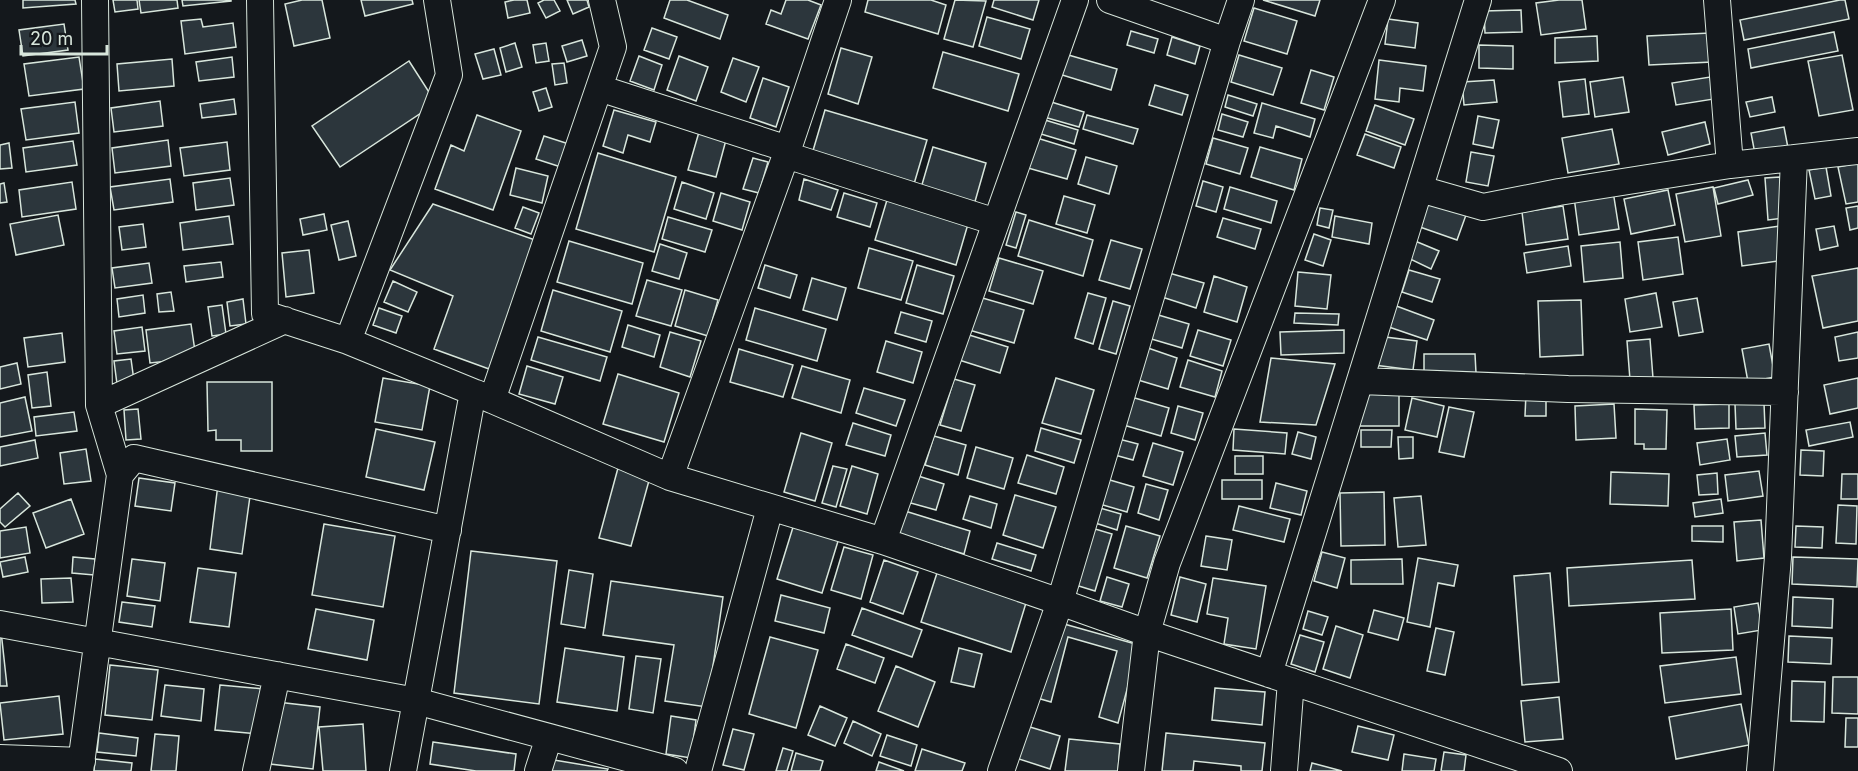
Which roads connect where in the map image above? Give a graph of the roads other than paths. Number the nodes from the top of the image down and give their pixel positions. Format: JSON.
{"nodes":[{"id":1,"x":95,"y":0,"type":"edge"},
{"id":2,"x":260,"y":0,"type":"edge"},
{"id":3,"x":437,"y":0,"type":"edge"},
{"id":4,"x":602,"y":0,"type":"edge"},
{"id":5,"x":838,"y":0,"type":"edge"},
{"id":6,"x":1075,"y":0,"type":"edge"},
{"id":7,"x":1110,"y":0,"type":"edge"},
{"id":8,"x":1241,"y":0,"type":"edge"},
{"id":9,"x":1382,"y":0,"type":"edge"},
{"id":10,"x":1478,"y":0,"type":"edge"},
{"id":11,"x":1717,"y":0,"type":"edge"},
{"id":12,"x":1227,"y":41,"type":"junction"},
{"id":13,"x":599,"y":88,"type":"junction"},
{"id":14,"x":1858,"y":151,"type":"edge"},
{"id":15,"x":787,"y":152,"type":"junction"},
{"id":16,"x":1794,"y":158,"type":"junction"},
{"id":17,"x":1730,"y":165,"type":"junction"},
{"id":18,"x":1420,"y":189,"type":"junction"},
{"id":19,"x":996,"y":222,"type":"junction"},
{"id":20,"x":285,"y":320,"type":"junction"},
{"id":21,"x":348,"y":342,"type":"junction"},
{"id":22,"x":1360,"y":381,"type":"junction"},
{"id":23,"x":1785,"y":392,"type":"junction"},
{"id":24,"x":482,"y":396,"type":"junction"},
{"id":25,"x":99,"y":405,"type":"junction"},
{"id":26,"x":120,"y":475,"type":"junction"},
{"id":27,"x":670,"y":477,"type":"junction"},
{"id":28,"x":770,"y":508,"type":"junction"},
{"id":29,"x":448,"y":530,"type":"junction"},
{"id":30,"x":883,"y":541,"type":"junction"},
{"id":31,"x":1060,"y":602,"type":"junction"},
{"id":32,"x":0,"y":624,"type":"edge"},
{"id":33,"x":1147,"y":633,"type":"junction"},
{"id":34,"x":97,"y":642,"type":"junction"},
{"id":35,"x":277,"y":675,"type":"junction"},
{"id":36,"x":1280,"y":678,"type":"junction"},
{"id":37,"x":416,"y":701,"type":"junction"},
{"id":38,"x":549,"y":737,"type":"junction"},
{"id":39,"x":0,"y":758,"type":"edge"},
{"id":40,"x":81,"y":766,"type":"edge"},
{"id":41,"x":256,"y":771,"type":"edge"},
{"id":42,"x":404,"y":771,"type":"edge"},
{"id":43,"x":538,"y":771,"type":"edge"},
{"id":44,"x":675,"y":771,"type":"edge"},
{"id":45,"x":698,"y":771,"type":"edge"},
{"id":46,"x":1001,"y":771,"type":"edge"},
{"id":47,"x":1131,"y":771,"type":"edge"},
{"id":48,"x":1284,"y":771,"type":"edge"},
{"id":49,"x":1558,"y":771,"type":"edge"},
{"id":50,"x":1760,"y":771,"type":"edge"}],
"edges":[{"from":1,"to":25,"type":"street"},
{"from":2,"to":20,"type":"street"},
{"from":3,"to":21,"type":"street"},
{"from":4,"to":13,"type":"street"},
{"from":5,"to":15,"type":"street"},
{"from":6,"to":19,"type":"street"},
{"from":7,"to":12,"type":"street"},
{"from":8,"to":12,"type":"street"},
{"from":9,"to":33,"type":"street"},
{"from":10,"to":18,"type":"street"},
{"from":11,"to":17,"type":"street"},
{"from":12,"to":31,"type":"street"},
{"from":13,"to":15,"type":"street"},
{"from":13,"to":24,"type":"street"},
{"from":14,"to":16,"type":"street"},
{"from":15,"to":19,"type":"street"},
{"from":15,"to":27,"type":"street"},
{"from":16,"to":17,"type":"street"},
{"from":16,"to":23,"type":"street"},
{"from":17,"to":18,"type":"street"},
{"from":18,"to":22,"type":"street"},
{"from":19,"to":30,"type":"street"},
{"from":20,"to":21,"type":"street"},
{"from":20,"to":25,"type":"street"},
{"from":21,"to":24,"type":"street"},
{"from":22,"to":23,"type":"street"},
{"from":22,"to":36,"type":"street"},
{"from":23,"to":50,"type":"street"},
{"from":24,"to":27,"type":"street"},
{"from":24,"to":29,"type":"street"},
{"from":25,"to":26,"type":"street"},
{"from":26,"to":29,"type":"street"},
{"from":26,"to":34,"type":"street"},
{"from":27,"to":28,"type":"street"},
{"from":28,"to":30,"type":"street"},
{"from":28,"to":45,"type":"street"},
{"from":29,"to":37,"type":"street"},
{"from":30,"to":31,"type":"street"},
{"from":31,"to":33,"type":"street"},
{"from":31,"to":46,"type":"street"},
{"from":32,"to":34,"type":"street"},
{"from":33,"to":36,"type":"street"},
{"from":33,"to":47,"type":"street"},
{"from":34,"to":35,"type":"street"},
{"from":34,"to":40,"type":"street"},
{"from":35,"to":37,"type":"street"},
{"from":35,"to":41,"type":"street"},
{"from":36,"to":48,"type":"street"},
{"from":36,"to":49,"type":"street"},
{"from":37,"to":38,"type":"street"},
{"from":37,"to":42,"type":"street"},
{"from":38,"to":43,"type":"street"},
{"from":38,"to":44,"type":"street"},
{"from":39,"to":40,"type":"street"}]}
